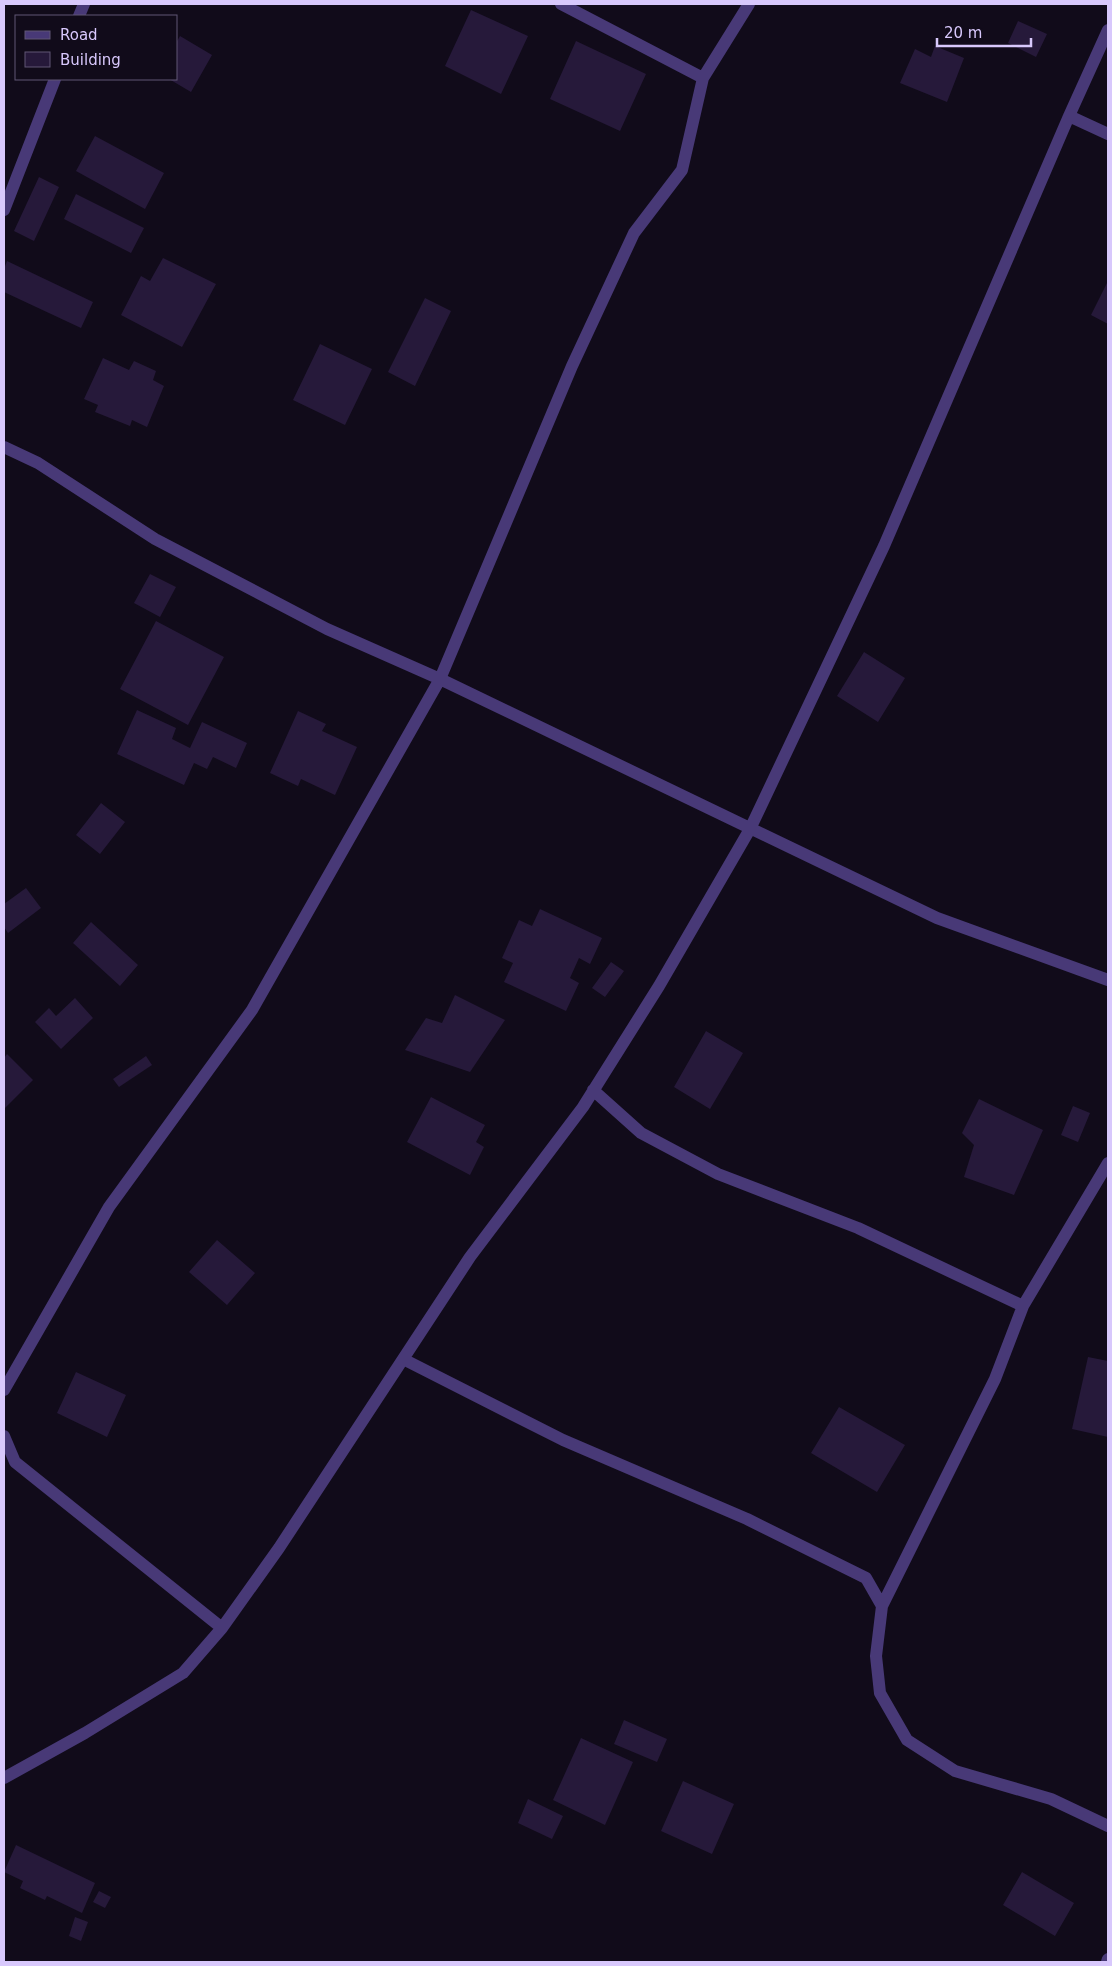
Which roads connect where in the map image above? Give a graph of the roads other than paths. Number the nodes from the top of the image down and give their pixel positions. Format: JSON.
{"nodes":[{"id":1,"x":561,"y":4,"type":"edge"},
{"id":2,"x":749,"y":4,"type":"edge"},
{"id":3,"x":1108,"y":30,"type":"edge"},
{"id":4,"x":703,"y":78,"type":"junction"},
{"id":5,"x":56,"y":80,"type":"edge"},
{"id":6,"x":1069,"y":116,"type":"junction"},
{"id":7,"x":1108,"y":134,"type":"edge"},
{"id":8,"x":4,"y":210,"type":"edge"},
{"id":9,"x":4,"y":447,"type":"edge"},
{"id":10,"x":440,"y":679,"type":"junction"},
{"id":11,"x":750,"y":829,"type":"junction"},
{"id":12,"x":1108,"y":980,"type":"edge"},
{"id":13,"x":593,"y":1090,"type":"junction"},
{"id":14,"x":1108,"y":1163,"type":"edge"},
{"id":15,"x":1023,"y":1306,"type":"junction"},
{"id":16,"x":403,"y":1359,"type":"junction"},
{"id":17,"x":4,"y":1390,"type":"edge"},
{"id":18,"x":4,"y":1436,"type":"edge"},
{"id":19,"x":882,"y":1606,"type":"junction"},
{"id":20,"x":222,"y":1628,"type":"junction"},
{"id":21,"x":4,"y":1778,"type":"edge"},
{"id":22,"x":1108,"y":1826,"type":"edge"}],
"edges":[{"from":1,"to":4,"type":"street"},
{"from":2,"to":4,"type":"street"},
{"from":3,"to":6,"type":"street"},
{"from":4,"to":10,"type":"street"},
{"from":5,"to":8,"type":"street"},
{"from":6,"to":7,"type":"street"},
{"from":6,"to":11,"type":"street"},
{"from":9,"to":10,"type":"street"},
{"from":10,"to":11,"type":"street"},
{"from":10,"to":17,"type":"street"},
{"from":11,"to":12,"type":"street"},
{"from":11,"to":13,"type":"street"},
{"from":13,"to":15,"type":"street"},
{"from":13,"to":16,"type":"street"},
{"from":14,"to":15,"type":"street"},
{"from":15,"to":19,"type":"street"},
{"from":16,"to":19,"type":"street"},
{"from":16,"to":20,"type":"street"},
{"from":18,"to":20,"type":"street"},
{"from":19,"to":22,"type":"street"},
{"from":20,"to":21,"type":"street"}]}
